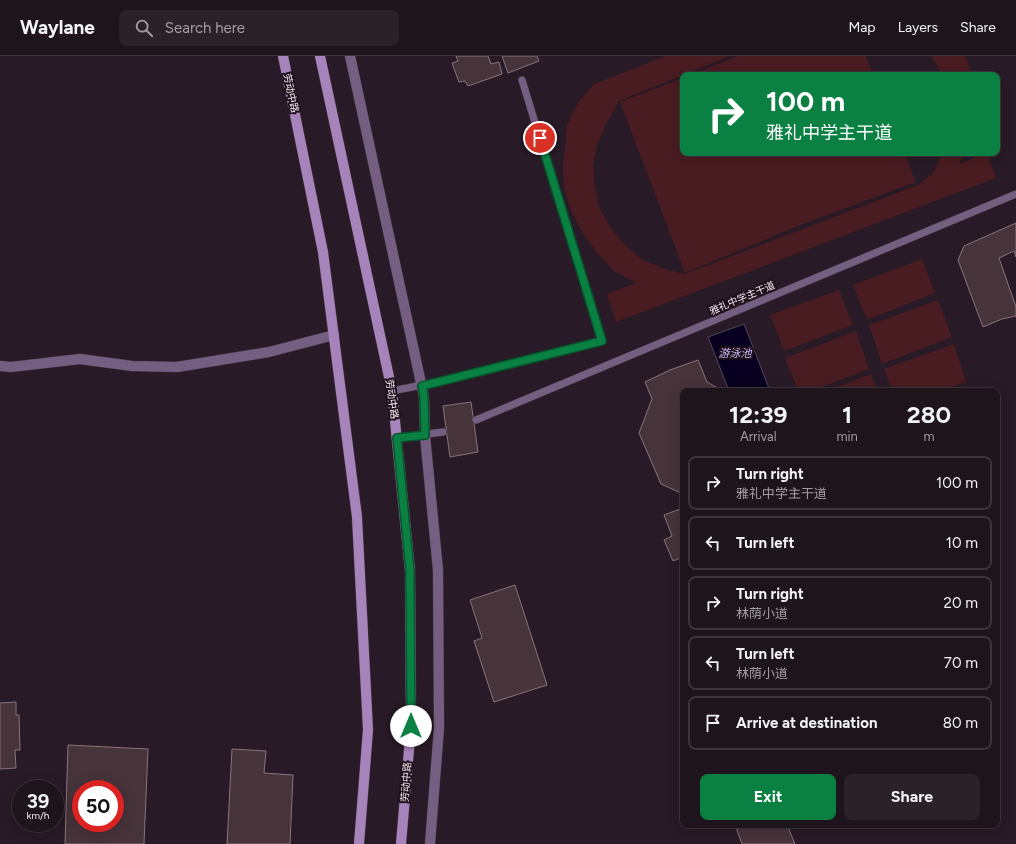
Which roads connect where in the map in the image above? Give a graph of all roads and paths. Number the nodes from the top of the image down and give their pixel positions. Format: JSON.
{"nodes":[{"id":1,"x":283,"y":56,"type":"edge"},
{"id":2,"x":320,"y":56,"type":"edge"},
{"id":3,"x":350,"y":56,"type":"edge"},
{"id":4,"x":522,"y":80,"type":"dead end"},
{"id":5,"x":1016,"y":194,"type":"edge"},
{"id":6,"x":334,"y":335,"type":"junction"},
{"id":7,"x":0,"y":366,"type":"edge"},
{"id":8,"x":422,"y":386,"type":"junction"},
{"id":9,"x":392,"y":391,"type":"junction"},
{"id":10,"x":476,"y":420,"type":"dead end"},
{"id":11,"x":443,"y":432,"type":"dead end"},
{"id":12,"x":425,"y":435,"type":"junction"},
{"id":13,"x":397,"y":438,"type":"junction"},
{"id":14,"x":359,"y":844,"type":"edge"},
{"id":15,"x":402,"y":844,"type":"edge"},
{"id":16,"x":430,"y":844,"type":"edge"}],
"edges":[{"from":1,"to":6,"type":"main road","name":"劳动中路"},
{"from":2,"to":9,"type":"main road","name":"劳动中路"},
{"from":3,"to":8,"type":"street"},
{"from":4,"to":8,"type":"lane"},
{"from":5,"to":10,"type":"lane","name":"雅礼中学主干道"},
{"from":6,"to":7,"type":"street"},
{"from":6,"to":14,"type":"main road","name":"劳动中路"},
{"from":8,"to":9,"type":"lane"},
{"from":8,"to":12,"type":"street"},
{"from":9,"to":13,"type":"main road","name":"劳动中路"},
{"from":11,"to":12,"type":"lane"},
{"from":12,"to":13,"type":"lane"},
{"from":12,"to":16,"type":"street"},
{"from":13,"to":15,"type":"main road","name":"劳动中路"}]}
